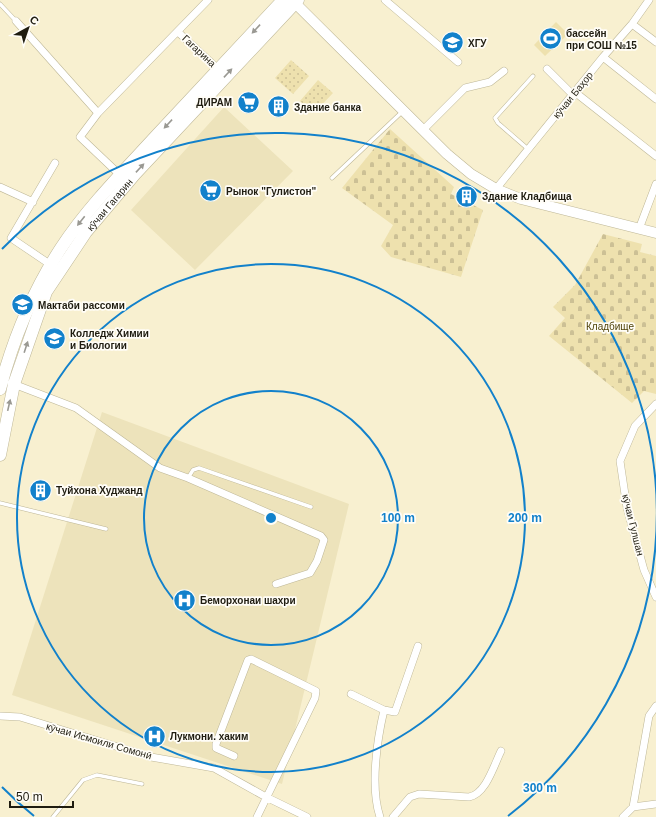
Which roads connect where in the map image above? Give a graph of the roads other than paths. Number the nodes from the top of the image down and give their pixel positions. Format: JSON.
{"nodes":[{"id":1,"x":208,"y":0,"type":"edge"},
{"id":2,"x":282,"y":0,"type":"edge"},
{"id":3,"x":385,"y":0,"type":"edge"},
{"id":4,"x":649,"y":0,"type":"edge"},
{"id":5,"x":295,"y":1,"type":"edge"},
{"id":6,"x":0,"y":4,"type":"edge"},
{"id":7,"x":16,"y":21,"type":"joint"},
{"id":8,"x":632,"y":24,"type":"junction"},
{"id":9,"x":178,"y":32,"type":"junction"},
{"id":10,"x":656,"y":42,"type":"edge"},
{"id":11,"x":603,"y":57,"type":"junction"},
{"id":12,"x":458,"y":62,"type":"dead end"},
{"id":13,"x":547,"y":68,"type":"dead end"},
{"id":14,"x":219,"y":70,"type":"junction"},
{"id":15,"x":504,"y":71,"type":"dead end"},
{"id":16,"x":533,"y":76,"type":"dead end"},
{"id":17,"x":575,"y":94,"type":"junction"},
{"id":18,"x":656,"y":99,"type":"edge"},
{"id":19,"x":404,"y":110,"type":"junction"},
{"id":20,"x":98,"y":113,"type":"junction"},
{"id":21,"x":423,"y":130,"type":"junction"},
{"id":22,"x":529,"y":149,"type":"junction"},
{"id":23,"x":656,"y":156,"type":"edge"},
{"id":24,"x":55,"y":163,"type":"dead end"},
{"id":25,"x":120,"y":175,"type":"junction"},
{"id":26,"x":332,"y":178,"type":"dead end"},
{"id":27,"x":656,"y":184,"type":"edge"},
{"id":28,"x":0,"y":187,"type":"edge"},
{"id":29,"x":496,"y":189,"type":"junction"},
{"id":30,"x":33,"y":202,"type":"junction"},
{"id":31,"x":639,"y":229,"type":"junction"},
{"id":32,"x":656,"y":233,"type":"edge"},
{"id":33,"x":51,"y":265,"type":"junction"},
{"id":34,"x":3,"y":386,"type":"edge"},
{"id":35,"x":656,"y":404,"type":"edge"},
{"id":36,"x":653,"y":413,"type":"edge"},
{"id":37,"x":0,"y":455,"type":"edge"},
{"id":38,"x":188,"y":478,"type":"junction"},
{"id":39,"x":0,"y":502,"type":"edge"},
{"id":40,"x":310,"y":507,"type":"dead end"},
{"id":41,"x":106,"y":528,"type":"dead end"},
{"id":42,"x":276,"y":584,"type":"dead end"},
{"id":43,"x":656,"y":597,"type":"edge"},
{"id":44,"x":418,"y":646,"type":"dead end"},
{"id":45,"x":351,"y":694,"type":"dead end"},
{"id":46,"x":656,"y":706,"type":"edge"},
{"id":47,"x":384,"y":710,"type":"junction"},
{"id":48,"x":0,"y":716,"type":"edge"},
{"id":49,"x":501,"y":751,"type":"dead end"},
{"id":50,"x":234,"y":756,"type":"dead end"},
{"id":51,"x":142,"y":784,"type":"dead end"},
{"id":52,"x":266,"y":797,"type":"junction"},
{"id":53,"x":656,"y":804,"type":"edge"},
{"id":54,"x":633,"y":807,"type":"junction"},
{"id":55,"x":53,"y":817,"type":"edge"},
{"id":56,"x":257,"y":817,"type":"edge"},
{"id":57,"x":306,"y":817,"type":"edge"},
{"id":58,"x":380,"y":817,"type":"edge"},
{"id":59,"x":393,"y":817,"type":"edge"},
{"id":60,"x":623,"y":817,"type":"edge"}],
"edges":[{"from":1,"to":9,"type":"street"},
{"from":2,"to":14,"type":"highway","name":"кӯчаи Гагарин","one_way":true},
{"from":3,"to":12,"type":"street"},
{"from":4,"to":8,"type":"street","name":"кӯчаи Баҳор"},
{"from":5,"to":19,"type":"main road"},
{"from":34,"to":5,"type":"highway","name":"кӯчаи Гагарин","one_way":true},
{"from":6,"to":7,"type":"lane"},
{"from":7,"to":20,"type":"street"},
{"from":8,"to":10,"type":"street"},
{"from":8,"to":11,"type":"street","name":"кӯчаи Баҳор"},
{"from":9,"to":14,"type":"street","name":"Гагарина"},
{"from":9,"to":20,"type":"street"},
{"from":11,"to":17,"type":"street","name":"кӯчаи Баҳор"},
{"from":11,"to":18,"type":"street"},
{"from":13,"to":17,"type":"street"},
{"from":14,"to":25,"type":"highway","name":"кӯчаи Гагарин","one_way":true},
{"from":15,"to":21,"type":"street"},
{"from":16,"to":22,"type":"lane"},
{"from":17,"to":22,"type":"street","name":"кӯчаи Баҳор"},
{"from":17,"to":23,"type":"street"},
{"from":19,"to":21,"type":"main road"},
{"from":19,"to":26,"type":"lane"},
{"from":20,"to":25,"type":"street"},
{"from":21,"to":29,"type":"main road"},
{"from":22,"to":29,"type":"street","name":"кӯчаи Баҳор"},
{"from":24,"to":30,"type":"street"},
{"from":25,"to":33,"type":"highway","name":"кӯчаи Гагарин","one_way":true},
{"from":27,"to":31,"type":"street"},
{"from":28,"to":30,"type":"street"},
{"from":29,"to":31,"type":"main road"},
{"from":30,"to":33,"type":"street"},
{"from":31,"to":32,"type":"main road"},
{"from":33,"to":34,"type":"highway","name":"кӯчаи Гагарин"},
{"from":37,"to":34,"type":"highway","name":"кӯчаи Гагарин","one_way":true},
{"from":34,"to":38,"type":"street"},
{"from":35,"to":36,"type":"street","name":"кӯчаи Гулшан"},
{"from":36,"to":43,"type":"street","name":"кӯчаи Гулшан"},
{"from":38,"to":40,"type":"lane"},
{"from":38,"to":42,"type":"street"},
{"from":39,"to":41,"type":"lane"},
{"from":44,"to":47,"type":"street"},
{"from":45,"to":47,"type":"street"},
{"from":46,"to":54,"type":"street"},
{"from":47,"to":58,"type":"street"},
{"from":48,"to":52,"type":"street","name":"кӯчаи Исмоили Сомонӣ"},
{"from":49,"to":59,"type":"street"},
{"from":50,"to":52,"type":"street"},
{"from":51,"to":55,"type":"lane"},
{"from":52,"to":56,"type":"street"},
{"from":52,"to":57,"type":"street","name":"кӯчаи Исмоили Сомонӣ"},
{"from":53,"to":54,"type":"street"},
{"from":54,"to":60,"type":"street"}]}
